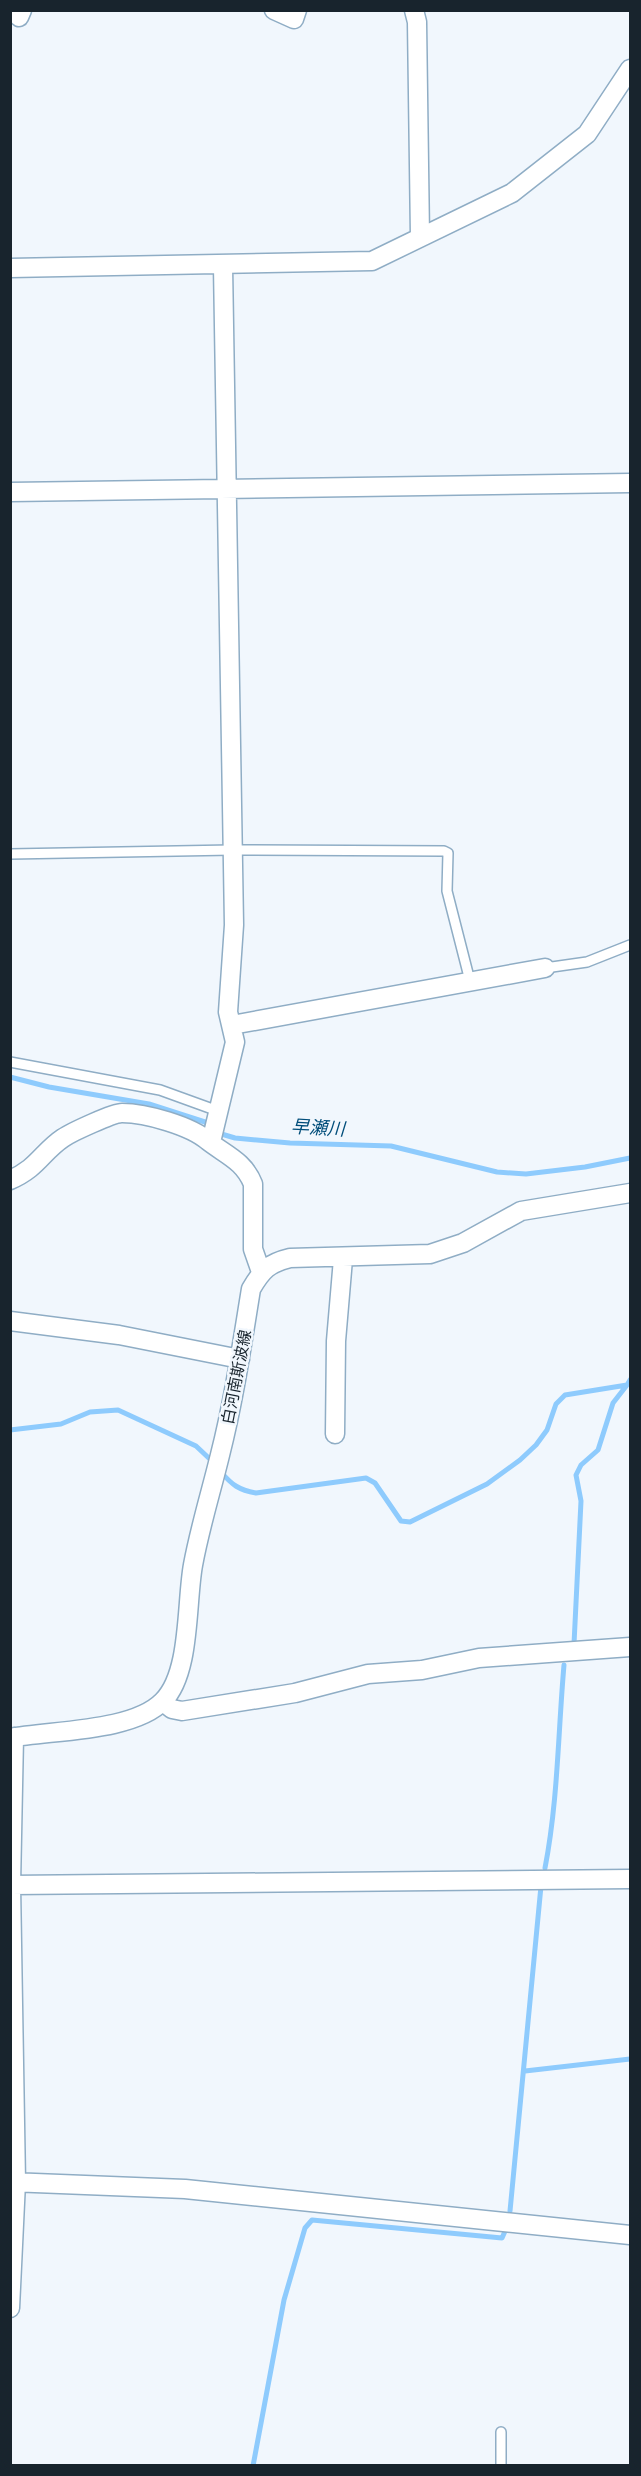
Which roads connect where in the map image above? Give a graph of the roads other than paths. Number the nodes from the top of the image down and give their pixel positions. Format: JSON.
{"nodes":[{"id":1,"x":274,"y":10,"type":"edge"},
{"id":2,"x":297,"y":10,"type":"edge"},
{"id":3,"x":414,"y":10,"type":"edge"},
{"id":4,"x":630,"y":69,"type":"edge"},
{"id":5,"x":420,"y":237,"type":"junction"},
{"id":6,"x":223,"y":266,"type":"junction"},
{"id":7,"x":10,"y":268,"type":"edge"},
{"id":8,"x":630,"y":483,"type":"edge"},
{"id":9,"x":226,"y":489,"type":"junction"},
{"id":10,"x":10,"y":492,"type":"edge"},
{"id":11,"x":232,"y":850,"type":"junction"},
{"id":12,"x":10,"y":854,"type":"edge"},
{"id":13,"x":630,"y":945,"type":"edge"},
{"id":14,"x":545,"y":968,"type":"joint"},
{"id":15,"x":470,"y":981,"type":"junction"},
{"id":16,"x":232,"y":1025,"type":"junction"},
{"id":17,"x":10,"y":1062,"type":"edge"},
{"id":18,"x":214,"y":1128,"type":"junction"},
{"id":19,"x":10,"y":1180,"type":"edge"},
{"id":20,"x":630,"y":1193,"type":"edge"},
{"id":21,"x":344,"y":1258,"type":"junction"},
{"id":22,"x":261,"y":1272,"type":"junction"},
{"id":23,"x":10,"y":1321,"type":"edge"},
{"id":24,"x":240,"y":1359,"type":"junction"},
{"id":25,"x":335,"y":1434,"type":"dead end"},
{"id":26,"x":630,"y":1647,"type":"edge"},
{"id":27,"x":163,"y":1702,"type":"junction"},
{"id":28,"x":12,"y":1737,"type":"edge"},
{"id":29,"x":630,"y":1879,"type":"edge"},
{"id":30,"x":11,"y":1886,"type":"edge"},
{"id":31,"x":14,"y":2182,"type":"edge"},
{"id":32,"x":630,"y":2235,"type":"edge"},
{"id":33,"x":10,"y":2308,"type":"edge"},
{"id":34,"x":501,"y":2432,"type":"dead end"},
{"id":35,"x":501,"y":2466,"type":"edge"}],
"edges":[{"from":1,"to":2,"type":"street"},
{"from":3,"to":5,"type":"street"},
{"from":4,"to":5,"type":"street"},
{"from":5,"to":6,"type":"street"},
{"from":6,"to":7,"type":"street"},
{"from":6,"to":9,"type":"street"},
{"from":8,"to":9,"type":"street"},
{"from":9,"to":10,"type":"street"},
{"from":9,"to":11,"type":"street"},
{"from":11,"to":12,"type":"lane"},
{"from":11,"to":15,"type":"lane"},
{"from":11,"to":16,"type":"street"},
{"from":13,"to":14,"type":"lane"},
{"from":14,"to":15,"type":"street"},
{"from":15,"to":16,"type":"street"},
{"from":16,"to":18,"type":"street"},
{"from":17,"to":18,"type":"lane"},
{"from":18,"to":19,"type":"street"},
{"from":18,"to":22,"type":"street"},
{"from":20,"to":21,"type":"street"},
{"from":21,"to":22,"type":"street"},
{"from":21,"to":25,"type":"street"},
{"from":22,"to":24,"type":"street","name":"白河南斯波線"},
{"from":23,"to":24,"type":"street"},
{"from":24,"to":27,"type":"street","name":"白河南斯波線"},
{"from":26,"to":27,"type":"street"},
{"from":27,"to":28,"type":"street"},
{"from":28,"to":30,"type":"street"},
{"from":29,"to":30,"type":"street"},
{"from":30,"to":31,"type":"street"},
{"from":31,"to":32,"type":"street"},
{"from":31,"to":33,"type":"street"},
{"from":34,"to":35,"type":"lane"}]}
